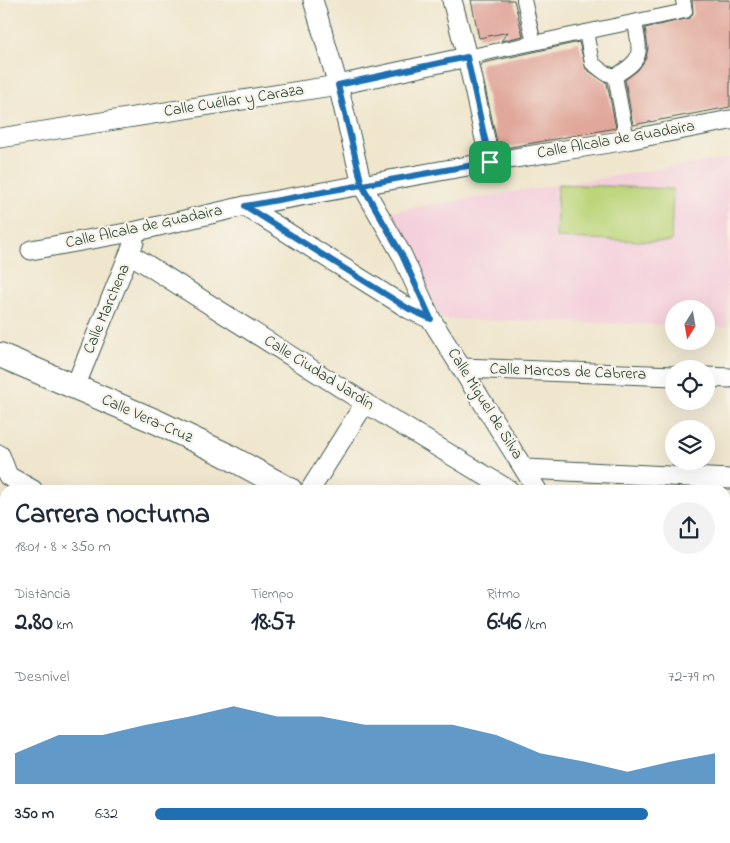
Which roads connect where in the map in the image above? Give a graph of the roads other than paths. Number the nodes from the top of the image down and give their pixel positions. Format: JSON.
{"nodes":[{"id":1,"x":313,"y":0,"type":"edge"},
{"id":2,"x":452,"y":0,"type":"edge"},
{"id":3,"x":524,"y":0,"type":"edge"},
{"id":4,"x":683,"y":0,"type":"edge"},
{"id":5,"x":635,"y":22,"type":"junction"},
{"id":6,"x":586,"y":32,"type":"junction"},
{"id":7,"x":534,"y":43,"type":"junction"},
{"id":8,"x":467,"y":57,"type":"junction"},
{"id":9,"x":615,"y":76,"type":"junction"},
{"id":10,"x":338,"y":85,"type":"junction"},
{"id":11,"x":730,"y":120,"type":"edge"},
{"id":12,"x":0,"y":138,"type":"edge"},
{"id":13,"x":628,"y":140,"type":"junction"},
{"id":14,"x":490,"y":162,"type":"junction"},
{"id":15,"x":362,"y":185,"type":"junction"},
{"id":16,"x":245,"y":206,"type":"junction"},
{"id":17,"x":137,"y":231,"type":"junction"},
{"id":18,"x":30,"y":250,"type":"dead end"},
{"id":19,"x":130,"y":254,"type":"junction"},
{"id":20,"x":431,"y":319,"type":"junction"},
{"id":21,"x":0,"y":355,"type":"edge"},
{"id":22,"x":462,"y":368,"type":"junction"},
{"id":23,"x":665,"y":376,"type":"edge"},
{"id":24,"x":715,"y":377,"type":"edge"},
{"id":25,"x":730,"y":378,"type":"edge"},
{"id":26,"x":75,"y":387,"type":"junction"},
{"id":27,"x":365,"y":403,"type":"junction"},
{"id":28,"x":0,"y":455,"type":"edge"},
{"id":29,"x":526,"y":470,"type":"junction"},
{"id":30,"x":730,"y":479,"type":"edge"},
{"id":31,"x":11,"y":483,"type":"edge"},
{"id":32,"x":281,"y":485,"type":"edge"},
{"id":33,"x":313,"y":485,"type":"edge"},
{"id":34,"x":500,"y":485,"type":"edge"},
{"id":35,"x":534,"y":485,"type":"edge"}],
"edges":[{"from":1,"to":10,"type":"street","name":"Calle Miguel de Silva"},
{"from":2,"to":8,"type":"street"},
{"from":3,"to":7,"type":"street"},
{"from":4,"to":5,"type":"street"},
{"from":5,"to":6,"type":"street"},
{"from":5,"to":9,"type":"street"},
{"from":6,"to":7,"type":"street"},
{"from":6,"to":9,"type":"street"},
{"from":7,"to":8,"type":"street"},
{"from":8,"to":10,"type":"street","name":"Calle Cuéllar y Caraza"},
{"from":8,"to":14,"type":"street"},
{"from":9,"to":13,"type":"street"},
{"from":10,"to":12,"type":"street","name":"Calle Cuéllar y Caraza"},
{"from":10,"to":15,"type":"street","name":"Calle Miguel de Silva"},
{"from":11,"to":13,"type":"street","name":"Calle Alcala de Guadaira"},
{"from":13,"to":14,"type":"street","name":"Calle Alcala de Guadaira"},
{"from":14,"to":15,"type":"street","name":"Calle Alcala de Guadaira"},
{"from":15,"to":16,"type":"street","name":"Calle Alcala de Guadaira"},
{"from":15,"to":20,"type":"street","name":"Calle Miguel de Silva"},
{"from":16,"to":17,"type":"street","name":"Calle Alcala de Guadaira"},
{"from":16,"to":20,"type":"street"},
{"from":17,"to":18,"type":"street","name":"Calle Alcala de Guadaira"},
{"from":17,"to":19,"type":"street","name":"Calle Marchena"},
{"from":19,"to":26,"type":"street","name":"Calle Marchena"},
{"from":19,"to":27,"type":"street","name":"Calle Ciudad Jardín"},
{"from":20,"to":22,"type":"street","name":"Calle Miguel de Silva"},
{"from":21,"to":26,"type":"street","name":"Calle Vera-Cruz"},
{"from":22,"to":23,"type":"street","name":"Calle Marcos de Cabrera"},
{"from":22,"to":29,"type":"street","name":"Calle Miguel de Silva"},
{"from":24,"to":25,"type":"street"},
{"from":26,"to":32,"type":"street","name":"Calle Vera-Cruz"},
{"from":27,"to":33,"type":"street"},
{"from":27,"to":34,"type":"street","name":"Calle Ciudad Jardín"},
{"from":28,"to":31,"type":"street"},
{"from":29,"to":30,"type":"street"},
{"from":29,"to":35,"type":"street","name":"Calle Miguel de Silva"}]}
